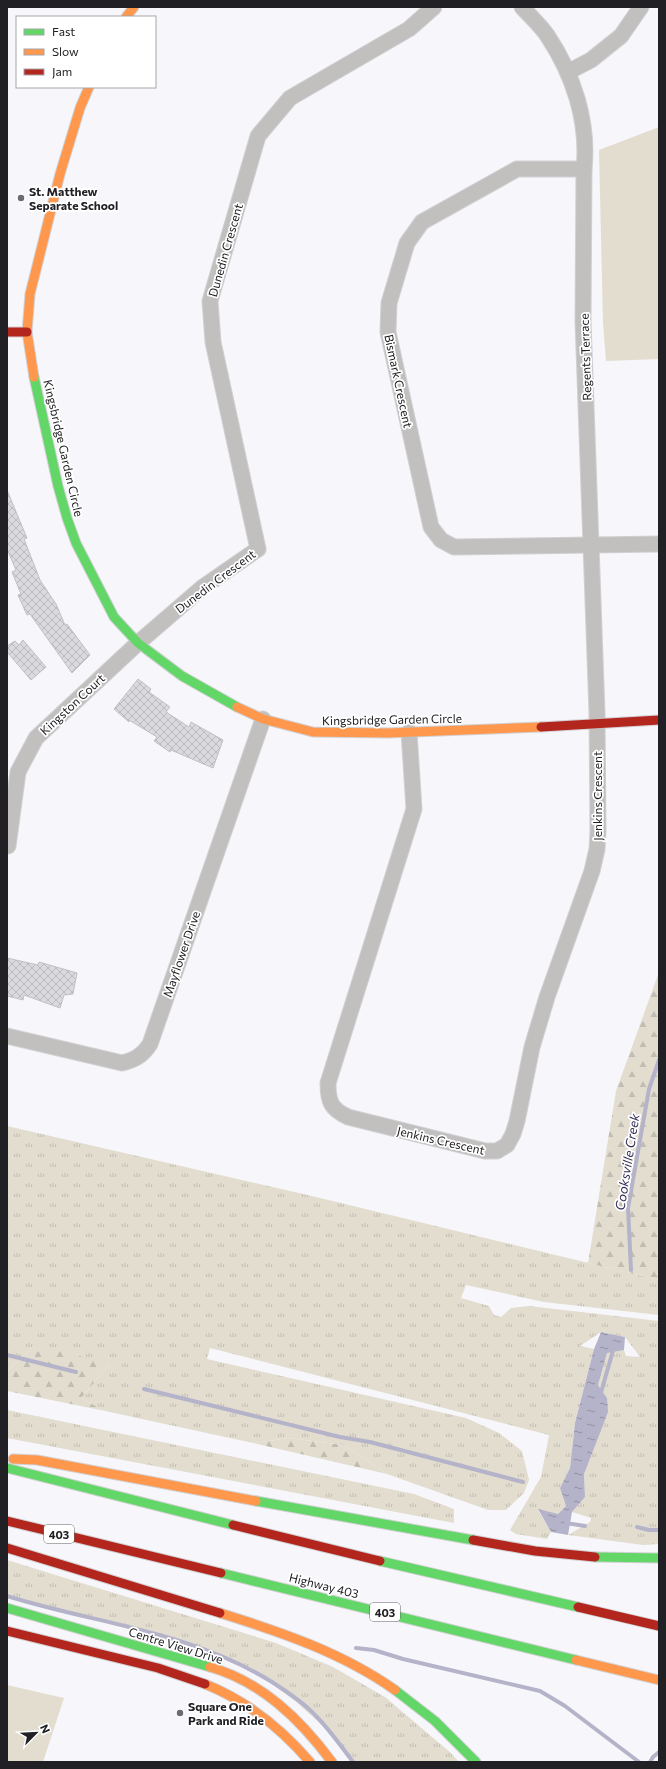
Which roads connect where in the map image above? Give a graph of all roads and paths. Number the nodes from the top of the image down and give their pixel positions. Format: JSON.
{"nodes":[{"id":1,"x":134,"y":7,"type":"edge"},
{"id":2,"x":434,"y":7,"type":"edge"},
{"id":3,"x":522,"y":7,"type":"edge"},
{"id":4,"x":641,"y":7,"type":"edge"},
{"id":5,"x":127,"y":16,"type":"edge"},
{"id":6,"x":568,"y":72,"type":"junction"},
{"id":7,"x":89,"y":88,"type":"edge"},
{"id":8,"x":584,"y":169,"type":"junction"},
{"id":9,"x":7,"y":332,"type":"edge"},
{"id":10,"x":27,"y":332,"type":"junction"},
{"id":11,"x":659,"y":544,"type":"edge"},
{"id":12,"x":592,"y":545,"type":"junction"},
{"id":13,"x":138,"y":643,"type":"junction"},
{"id":14,"x":263,"y":719,"type":"junction"},
{"id":15,"x":659,"y":720,"type":"edge"},
{"id":16,"x":596,"y":725,"type":"junction"},
{"id":17,"x":409,"y":732,"type":"junction"},
{"id":18,"x":8,"y":846,"type":"edge"},
{"id":19,"x":7,"y":1036,"type":"edge"},
{"id":20,"x":7,"y":1458,"type":"edge"},
{"id":21,"x":7,"y":1468,"type":"edge"},
{"id":22,"x":7,"y":1521,"type":"edge"},
{"id":23,"x":7,"y":1548,"type":"edge"},
{"id":24,"x":659,"y":1558,"type":"edge"},
{"id":25,"x":7,"y":1608,"type":"edge"},
{"id":26,"x":659,"y":1626,"type":"edge"},
{"id":27,"x":7,"y":1631,"type":"edge"},
{"id":28,"x":659,"y":1680,"type":"edge"},
{"id":29,"x":310,"y":1762,"type":"edge"},
{"id":30,"x":332,"y":1762,"type":"edge"},
{"id":31,"x":476,"y":1762,"type":"edge"}],
"edges":[{"from":1,"to":5,"type":"main road"},
{"from":2,"to":13,"type":"street","name":"Dunedin Crescent"},
{"from":3,"to":6,"type":"street","name":"Regents Terrace"},
{"from":4,"to":6,"type":"street"},
{"from":6,"to":8,"type":"street","name":"Regents Terrace"},
{"from":7,"to":10,"type":"main road","name":"Kingsbridge Garden Circle"},
{"from":8,"to":12,"type":"street","name":"Regents Terrace"},
{"from":8,"to":12,"type":"street","name":"Bismark Crescent"},
{"from":9,"to":10,"type":"main road"},
{"from":10,"to":13,"type":"main road","name":"Kingsbridge Garden Circle"},
{"from":11,"to":12,"type":"street","name":"Bismark Crescent"},
{"from":12,"to":16,"type":"street","name":"Regents Terrace"},
{"from":13,"to":14,"type":"main road","name":"Kingsbridge Garden Circle"},
{"from":13,"to":18,"type":"street","name":"Kingston Court"},
{"from":14,"to":17,"type":"main road","name":"Kingsbridge Garden Circle"},
{"from":14,"to":19,"type":"street","name":"Mayflower Drive"},
{"from":15,"to":16,"type":"main road","name":"Kingsbridge Garden Circle"},
{"from":16,"to":17,"type":"main road","name":"Kingsbridge Garden Circle"},
{"from":16,"to":17,"type":"street","name":"Jenkins Crescent"},
{"from":20,"to":24,"type":"main road"},
{"from":21,"to":26,"type":"main road"},
{"from":22,"to":28,"type":"main road","name":"Highway 403","number":"403"},
{"from":23,"to":31,"type":"main road"},
{"from":25,"to":30,"type":"main road","name":"Centre View Drive"},
{"from":27,"to":29,"type":"main road"}]}
